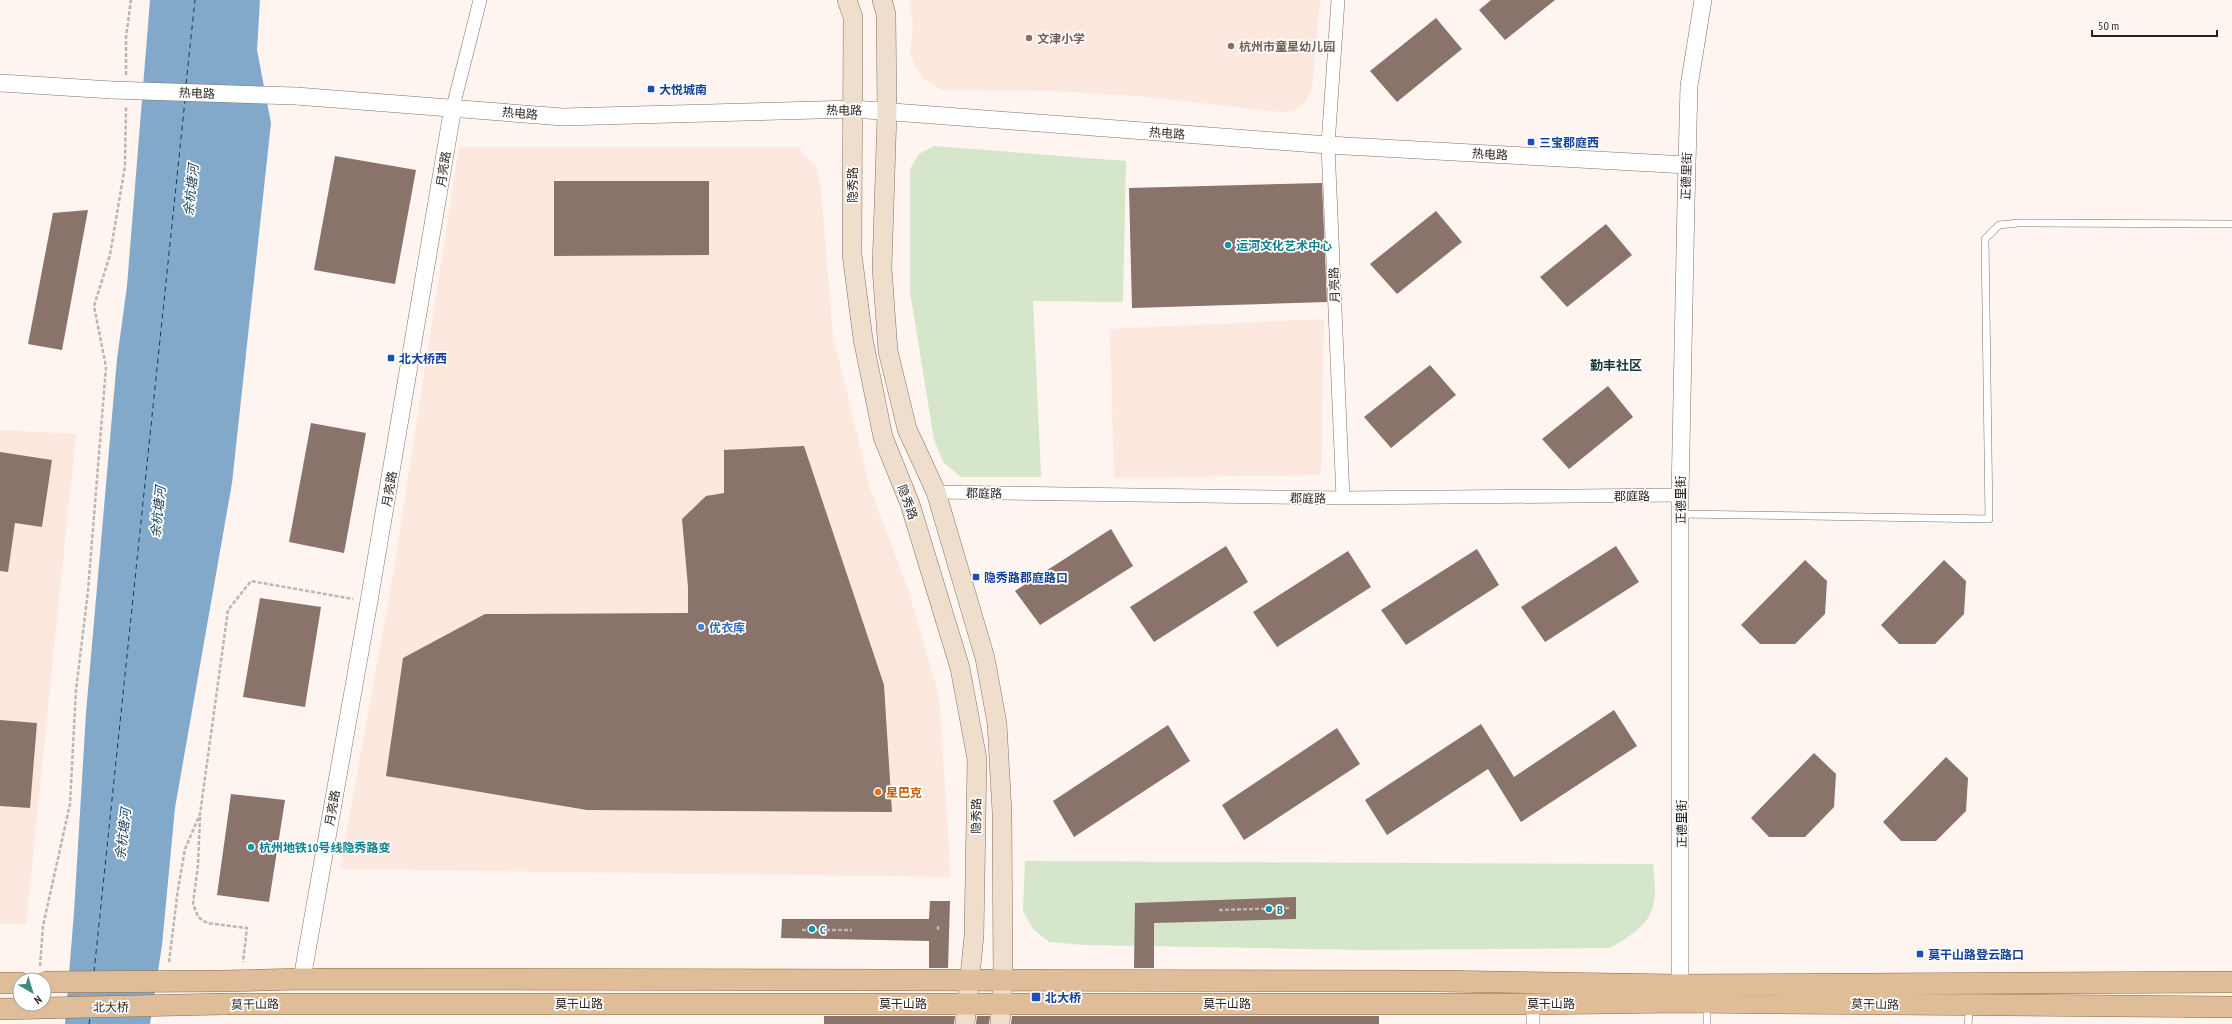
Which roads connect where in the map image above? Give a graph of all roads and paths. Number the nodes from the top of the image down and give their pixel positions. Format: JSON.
{"nodes":[{"id":1,"x":131,"y":0,"type":"edge"},
{"id":2,"x":480,"y":0,"type":"edge"},
{"id":3,"x":847,"y":0,"type":"edge"},
{"id":4,"x":882,"y":0,"type":"edge"},
{"id":5,"x":1338,"y":0,"type":"edge"},
{"id":6,"x":1703,"y":0,"type":"edge"},
{"id":7,"x":0,"y":82,"type":"edge"},
{"id":8,"x":119,"y":86,"type":"junction"},
{"id":9,"x":126,"y":105,"type":"dead end"},
{"id":10,"x":453,"y":107,"type":"junction"},
{"id":11,"x":854,"y":109,"type":"junction"},
{"id":12,"x":887,"y":113,"type":"junction"},
{"id":13,"x":1328,"y":145,"type":"junction"},
{"id":14,"x":1687,"y":165,"type":"junction"},
{"id":15,"x":2232,"y":224,"type":"edge"},
{"id":16,"x":936,"y":492,"type":"junction"},
{"id":17,"x":1680,"y":495,"type":"junction"},
{"id":18,"x":1343,"y":498,"type":"junction"},
{"id":19,"x":1680,"y":514,"type":"junction"},
{"id":20,"x":369,"y":601,"type":"junction"},
{"id":21,"x":200,"y":814,"type":"junction"},
{"id":22,"x":1289,"y":908,"type":"dead end"},
{"id":23,"x":1219,"y":910,"type":"dead end"},
{"id":24,"x":938,"y":925,"type":"dead end"},
{"id":25,"x":802,"y":930,"type":"dead end"},
{"id":26,"x":852,"y":930,"type":"dead end"},
{"id":27,"x":938,"y":930,"type":"dead end"},
{"id":28,"x":169,"y":970,"type":"dead end"},
{"id":29,"x":42,"y":972,"type":"edge"},
{"id":30,"x":52,"y":977,"type":"edge"},
{"id":31,"x":302,"y":979,"type":"junction"},
{"id":32,"x":232,"y":980,"type":"junction"},
{"id":33,"x":970,"y":981,"type":"junction"},
{"id":34,"x":1003,"y":981,"type":"junction"},
{"id":35,"x":2232,"y":982,"type":"edge"},
{"id":36,"x":0,"y":983,"type":"edge"},
{"id":37,"x":12,"y":983,"type":"edge"},
{"id":38,"x":1680,"y":993,"type":"junction"},
{"id":39,"x":1707,"y":1002,"type":"junction"},
{"id":40,"x":968,"y":1003,"type":"junction"},
{"id":41,"x":1002,"y":1003,"type":"junction"},
{"id":42,"x":223,"y":1004,"type":"joint"},
{"id":43,"x":2232,"y":1007,"type":"edge"},
{"id":44,"x":0,"y":1009,"type":"edge"},
{"id":45,"x":1533,"y":1014,"type":"edge"},
{"id":46,"x":1969,"y":1014,"type":"edge"},
{"id":47,"x":965,"y":1024,"type":"edge"},
{"id":48,"x":1000,"y":1024,"type":"edge"},
{"id":49,"x":1707,"y":1024,"type":"edge"}],
"edges":[{"from":1,"to":8,"type":"path"},
{"from":2,"to":10,"type":"street","name":"月亮路"},
{"from":3,"to":11,"type":"main road","name":"隐秀路"},
{"from":4,"to":12,"type":"main road","name":"隐秀路"},
{"from":5,"to":13,"type":"street","name":"月亮路"},
{"from":6,"to":14,"type":"street","name":"正德里街"},
{"from":7,"to":8,"type":"street","name":"热电路"},
{"from":8,"to":10,"type":"street","name":"热电路","bridge":true},
{"from":9,"to":29,"type":"path"},
{"from":10,"to":11,"type":"street","name":"热电路"},
{"from":10,"to":20,"type":"street","name":"月亮路"},
{"from":11,"to":12,"type":"street","name":"热电路"},
{"from":11,"to":33,"type":"main road","name":"隐秀路"},
{"from":12,"to":13,"type":"street","name":"热电路"},
{"from":12,"to":16,"type":"main road","name":"隐秀路"},
{"from":13,"to":14,"type":"street","name":"热电路"},
{"from":13,"to":18,"type":"street","name":"月亮路"},
{"from":14,"to":17,"type":"street","name":"正德里街"},
{"from":15,"to":19,"type":"lane"},
{"from":16,"to":18,"type":"street","name":"郡庭路"},
{"from":16,"to":34,"type":"main road","name":"隐秀路"},
{"from":17,"to":18,"type":"street","name":"郡庭路"},
{"from":17,"to":19,"type":"street","name":"正德里街"},
{"from":19,"to":38,"type":"street","name":"正德里街"},
{"from":20,"to":21,"type":"path"},
{"from":20,"to":31,"type":"street","name":"月亮路"},
{"from":21,"to":28,"type":"path"},
{"from":21,"to":32,"type":"path"},
{"from":22,"to":23,"type":"path"},
{"from":24,"to":27,"type":"path"},
{"from":25,"to":26,"type":"path"},
{"from":30,"to":32,"type":"main road","bridge":true},
{"from":31,"to":32,"type":"main road","name":"莫干山路"},
{"from":31,"to":33,"type":"main road","name":"莫干山路"},
{"from":33,"to":34,"type":"main road","name":"莫干山路"},
{"from":33,"to":40,"type":"main road","name":"隐秀路"},
{"from":34,"to":38,"type":"main road","name":"莫干山路"},
{"from":34,"to":41,"type":"main road","name":"隐秀路"},
{"from":35,"to":38,"type":"main road","name":"莫干山路"},
{"from":36,"to":37,"type":"main road"},
{"from":38,"to":39,"type":"main road","name":"莫干山路"},
{"from":38,"to":45,"type":"main road","name":"莫干山路"},
{"from":39,"to":46,"type":"main road","name":"莫干山路"},
{"from":39,"to":49,"type":"lane"},
{"from":40,"to":41,"type":"main road","name":"莫干山路"},
{"from":40,"to":42,"type":"main road","name":"莫干山路"},
{"from":40,"to":47,"type":"main road","name":"隐秀路"},
{"from":41,"to":45,"type":"main road","name":"莫干山路"},
{"from":41,"to":48,"type":"main road","name":"隐秀路"},
{"from":42,"to":44,"type":"main road","name":"北大桥","bridge":true},
{"from":43,"to":46,"type":"main road","name":"莫干山路"}]}
